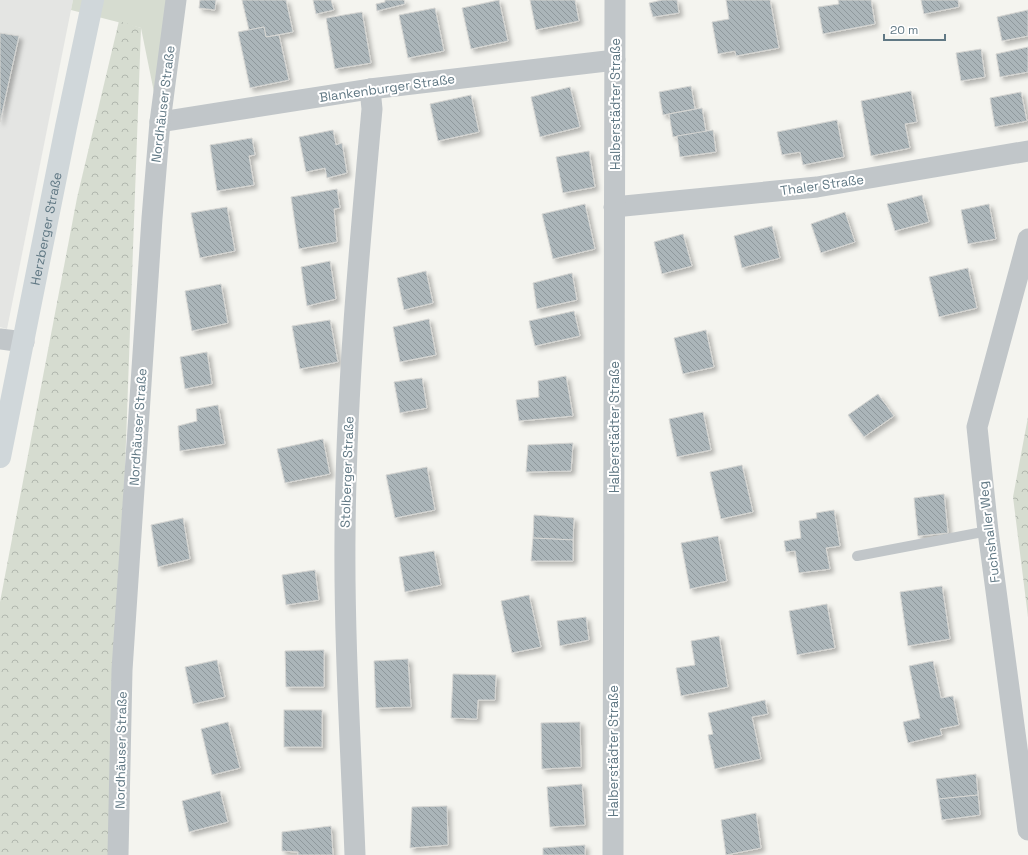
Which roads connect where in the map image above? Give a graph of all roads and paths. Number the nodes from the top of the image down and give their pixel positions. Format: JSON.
{"nodes":[{"id":1,"x":93,"y":0,"type":"edge"},
{"id":2,"x":176,"y":0,"type":"edge"},
{"id":3,"x":615,"y":0,"type":"edge"},
{"id":4,"x":615,"y":60,"type":"junction"},
{"id":5,"x":370,"y":89,"type":"junction"},
{"id":6,"x":160,"y":122,"type":"junction"},
{"id":7,"x":1028,"y":151,"type":"edge"},
{"id":8,"x":614,"y":207,"type":"junction"},
{"id":9,"x":1028,"y":239,"type":"edge"},
{"id":10,"x":0,"y":339,"type":"edge"},
{"id":11,"x":24,"y":342,"type":"junction"},
{"id":12,"x":0,"y":457,"type":"edge"},
{"id":13,"x":988,"y":531,"type":"junction"},
{"id":14,"x":857,"y":556,"type":"dead end"},
{"id":15,"x":1028,"y":830,"type":"edge"},
{"id":16,"x":118,"y":855,"type":"edge"},
{"id":17,"x":355,"y":855,"type":"edge"},
{"id":18,"x":613,"y":855,"type":"edge"}],
"edges":[{"from":1,"to":11,"type":"street","name":"Herzberger Straße"},
{"from":2,"to":6,"type":"street","name":"Nordhäuser Straße"},
{"from":3,"to":4,"type":"street","name":"Halberstädter Straße"},
{"from":4,"to":5,"type":"street","name":"Blankenburger Straße"},
{"from":4,"to":8,"type":"street","name":"Halberstädter Straße"},
{"from":5,"to":6,"type":"street","name":"Blankenburger Straße"},
{"from":5,"to":17,"type":"street","name":"Stolberger Straße"},
{"from":6,"to":16,"type":"street","name":"Nordhäuser Straße"},
{"from":7,"to":8,"type":"street","name":"Thaler Straße"},
{"from":8,"to":18,"type":"street","name":"Halberstädter Straße"},
{"from":9,"to":13,"type":"street","name":"Fuchshaller Weg"},
{"from":10,"to":11,"type":"street"},
{"from":11,"to":12,"type":"street","name":"Herzberger Straße"},
{"from":13,"to":14,"type":"lane"},
{"from":13,"to":15,"type":"street","name":"Fuchshaller Weg"}]}
